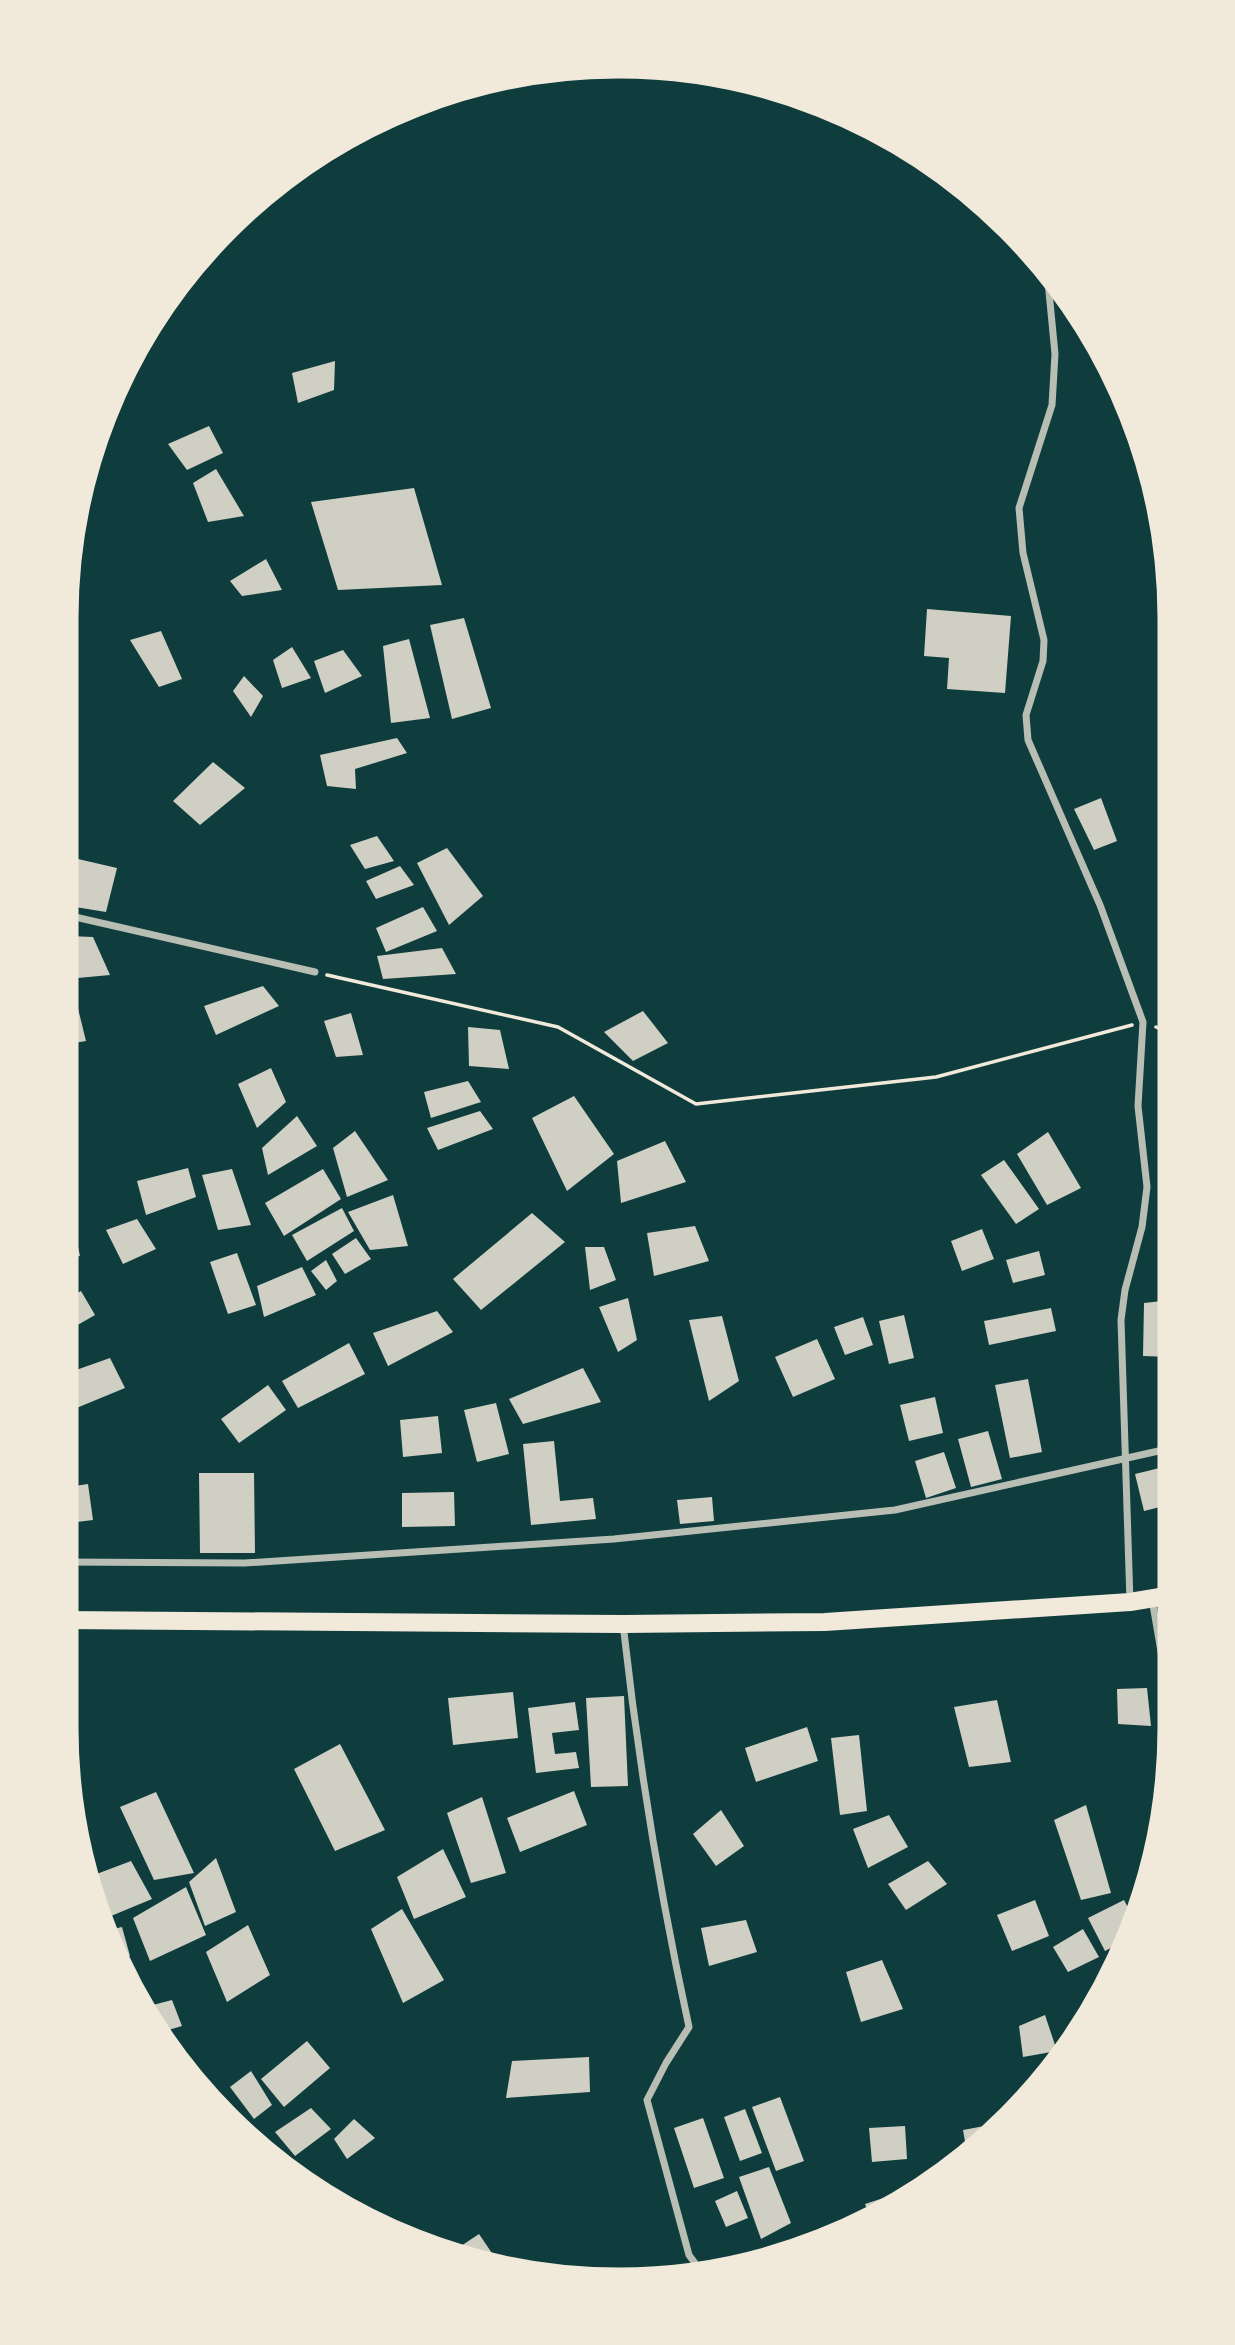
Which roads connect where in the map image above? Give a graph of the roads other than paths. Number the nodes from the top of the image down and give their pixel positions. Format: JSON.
{"nodes":[{"id":1,"x":1048,"y":285,"type":"edge"},
{"id":2,"x":74,"y":917,"type":"edge"},
{"id":3,"x":316,"y":972,"type":"road end"},
{"id":4,"x":1162,"y":1450,"type":"edge"},
{"id":5,"x":1124,"y":1459,"type":"junction"},
{"id":6,"x":74,"y":1562,"type":"edge"},
{"id":7,"x":1162,"y":1596,"type":"edge"},
{"id":8,"x":1152,"y":1598,"type":"junction"},
{"id":9,"x":1130,"y":1602,"type":"junction"},
{"id":10,"x":74,"y":1620,"type":"edge"},
{"id":11,"x":622,"y":1624,"type":"junction"},
{"id":12,"x":1162,"y":1657,"type":"edge"},
{"id":13,"x":697,"y":2266,"type":"edge"}],
"edges":[{"from":1,"to":5,"type":"street"},
{"from":2,"to":3,"type":"street"},
{"from":4,"to":5,"type":"street"},
{"from":5,"to":6,"type":"street"},
{"from":5,"to":9,"type":"street"},
{"from":7,"to":8,"type":"highway"},
{"from":8,"to":9,"type":"highway"},
{"from":8,"to":12,"type":"street"},
{"from":9,"to":11,"type":"highway"},
{"from":10,"to":11,"type":"highway"},
{"from":11,"to":13,"type":"street"}]}
